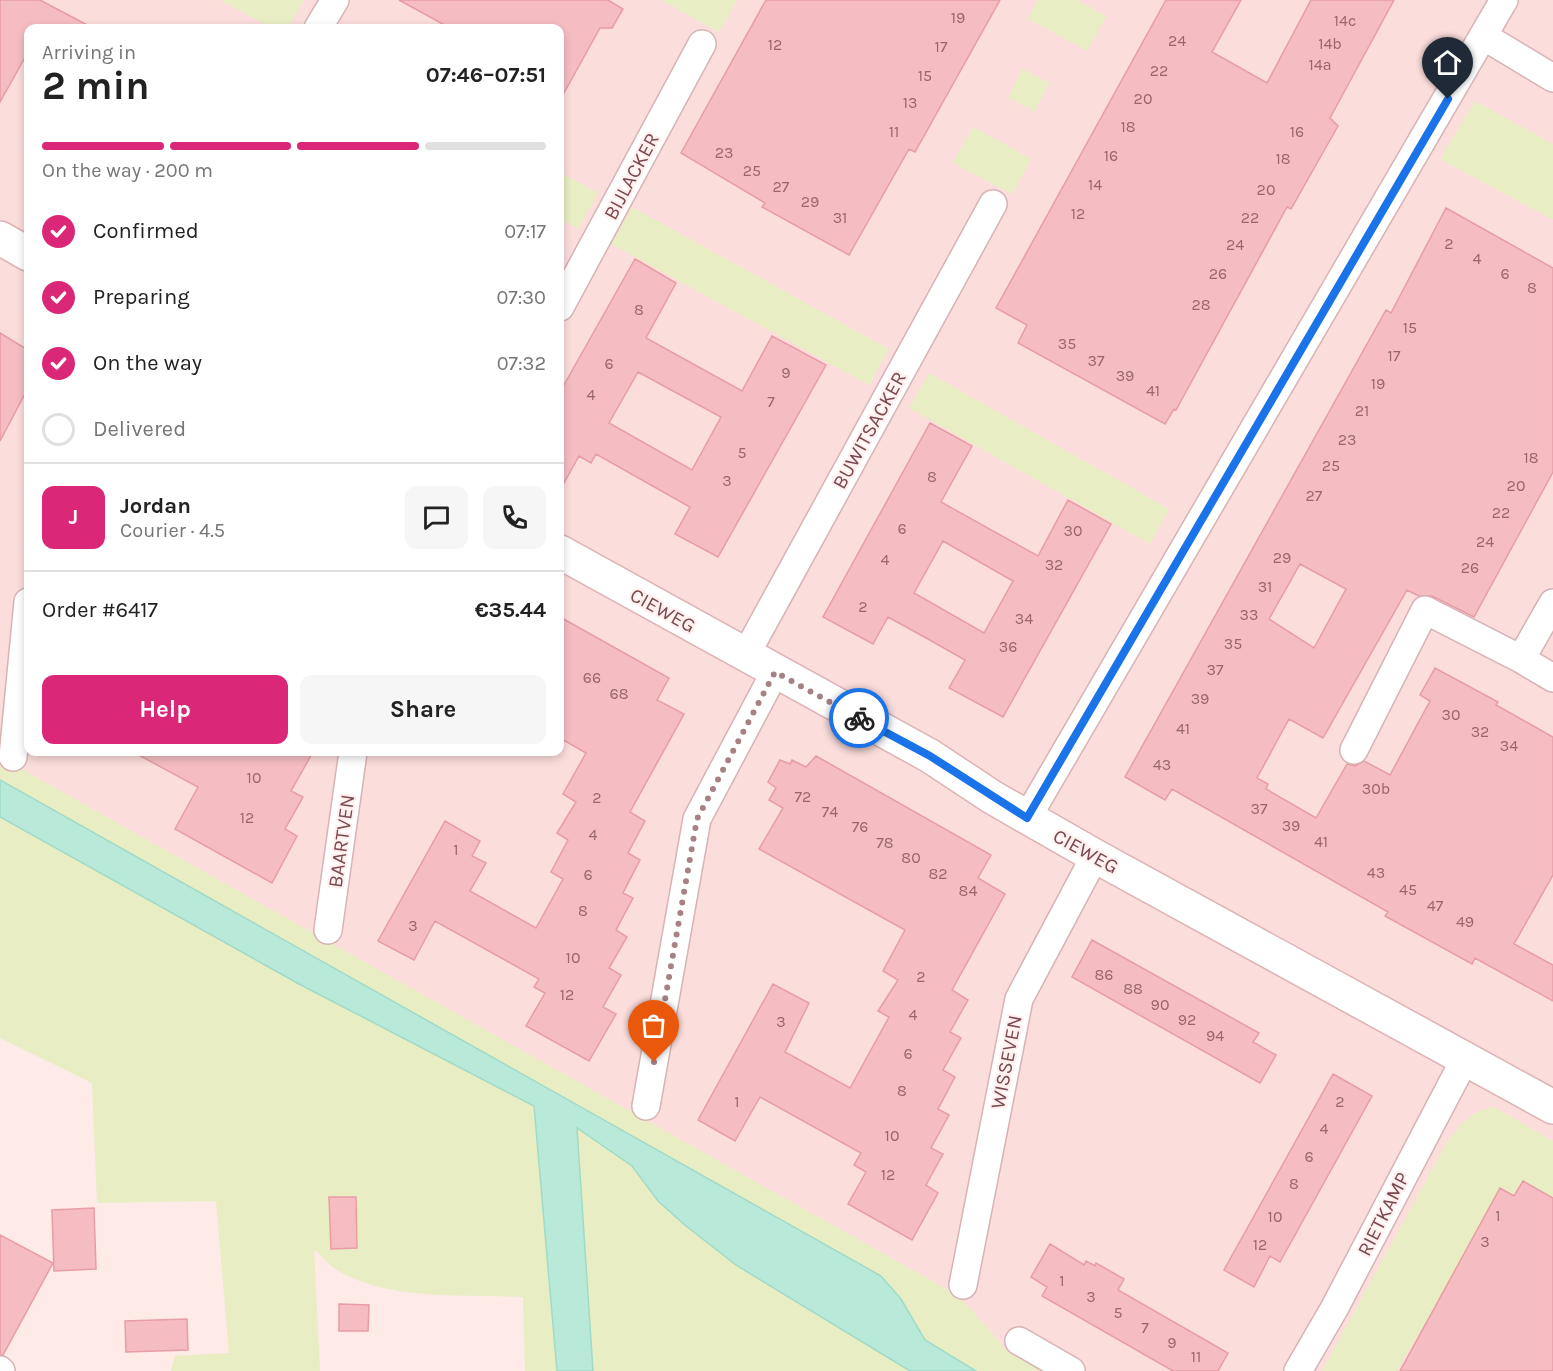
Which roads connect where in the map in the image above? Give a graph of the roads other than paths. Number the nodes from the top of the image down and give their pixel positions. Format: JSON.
{"nodes":[{"id":1,"x":334,"y":0,"type":"edge"},
{"id":2,"x":1504,"y":0,"type":"edge"},
{"id":3,"x":320,"y":24,"type":"edge"},
{"id":4,"x":1485,"y":37,"type":"junction"},
{"id":5,"x":702,"y":44,"type":"dead end"},
{"id":6,"x":1553,"y":78,"type":"edge"},
{"id":7,"x":993,"y":204,"type":"dead end"},
{"id":8,"x":0,"y":238,"type":"edge"},
{"id":9,"x":24,"y":252,"type":"edge"},
{"id":10,"x":564,"y":300,"type":"edge"},
{"id":11,"x":564,"y":554,"type":"edge"},
{"id":12,"x":1553,"y":603,"type":"edge"},
{"id":13,"x":24,"y":643,"type":"edge"},
{"id":14,"x":745,"y":656,"type":"junction"},
{"id":15,"x":1521,"y":659,"type":"junction"},
{"id":16,"x":775,"y":672,"type":"junction"},
{"id":17,"x":1553,"y":678,"type":"edge"},
{"id":18,"x":1354,"y":750,"type":"dead end"},
{"id":19,"x":352,"y":756,"type":"edge"},
{"id":20,"x":13,"y":757,"type":"dead end"},
{"id":21,"x":1027,"y":818,"type":"junction"},
{"id":22,"x":1095,"y":856,"type":"junction"},
{"id":23,"x":328,"y":930,"type":"dead end"},
{"id":24,"x":1466,"y":1057,"type":"junction"},
{"id":25,"x":646,"y":1106,"type":"dead end"},
{"id":26,"x":1553,"y":1107,"type":"edge"},
{"id":27,"x":963,"y":1285,"type":"dead end"},
{"id":28,"x":1018,"y":1341,"type":"dead end"},
{"id":29,"x":1071,"y":1371,"type":"edge"},
{"id":30,"x":1298,"y":1371,"type":"edge"}],
"edges":[{"from":1,"to":3,"type":"street"},
{"from":2,"to":4,"type":"street"},
{"from":4,"to":6,"type":"street"},
{"from":4,"to":21,"type":"street"},
{"from":5,"to":10,"type":"street","name":"BIJLACKER"},
{"from":7,"to":14,"type":"street","name":"BUWITSACKER"},
{"from":8,"to":9,"type":"street"},
{"from":11,"to":14,"type":"street","name":"CIEWEG"},
{"from":12,"to":15,"type":"street"},
{"from":13,"to":20,"type":"street"},
{"from":14,"to":16,"type":"street","name":"CIEWEG"},
{"from":15,"to":17,"type":"street"},
{"from":15,"to":18,"type":"street"},
{"from":16,"to":21,"type":"street","name":"CIEWEG"},
{"from":16,"to":25,"type":"street"},
{"from":19,"to":23,"type":"street","name":"BAARTVEN"},
{"from":21,"to":22,"type":"street","name":"CIEWEG"},
{"from":22,"to":24,"type":"street","name":"CIEWEG"},
{"from":22,"to":27,"type":"street","name":"WISSEVEN"},
{"from":24,"to":26,"type":"street","name":"CIEWEG"},
{"from":24,"to":30,"type":"street","name":"RIETKAMP"},
{"from":28,"to":29,"type":"street"}]}
